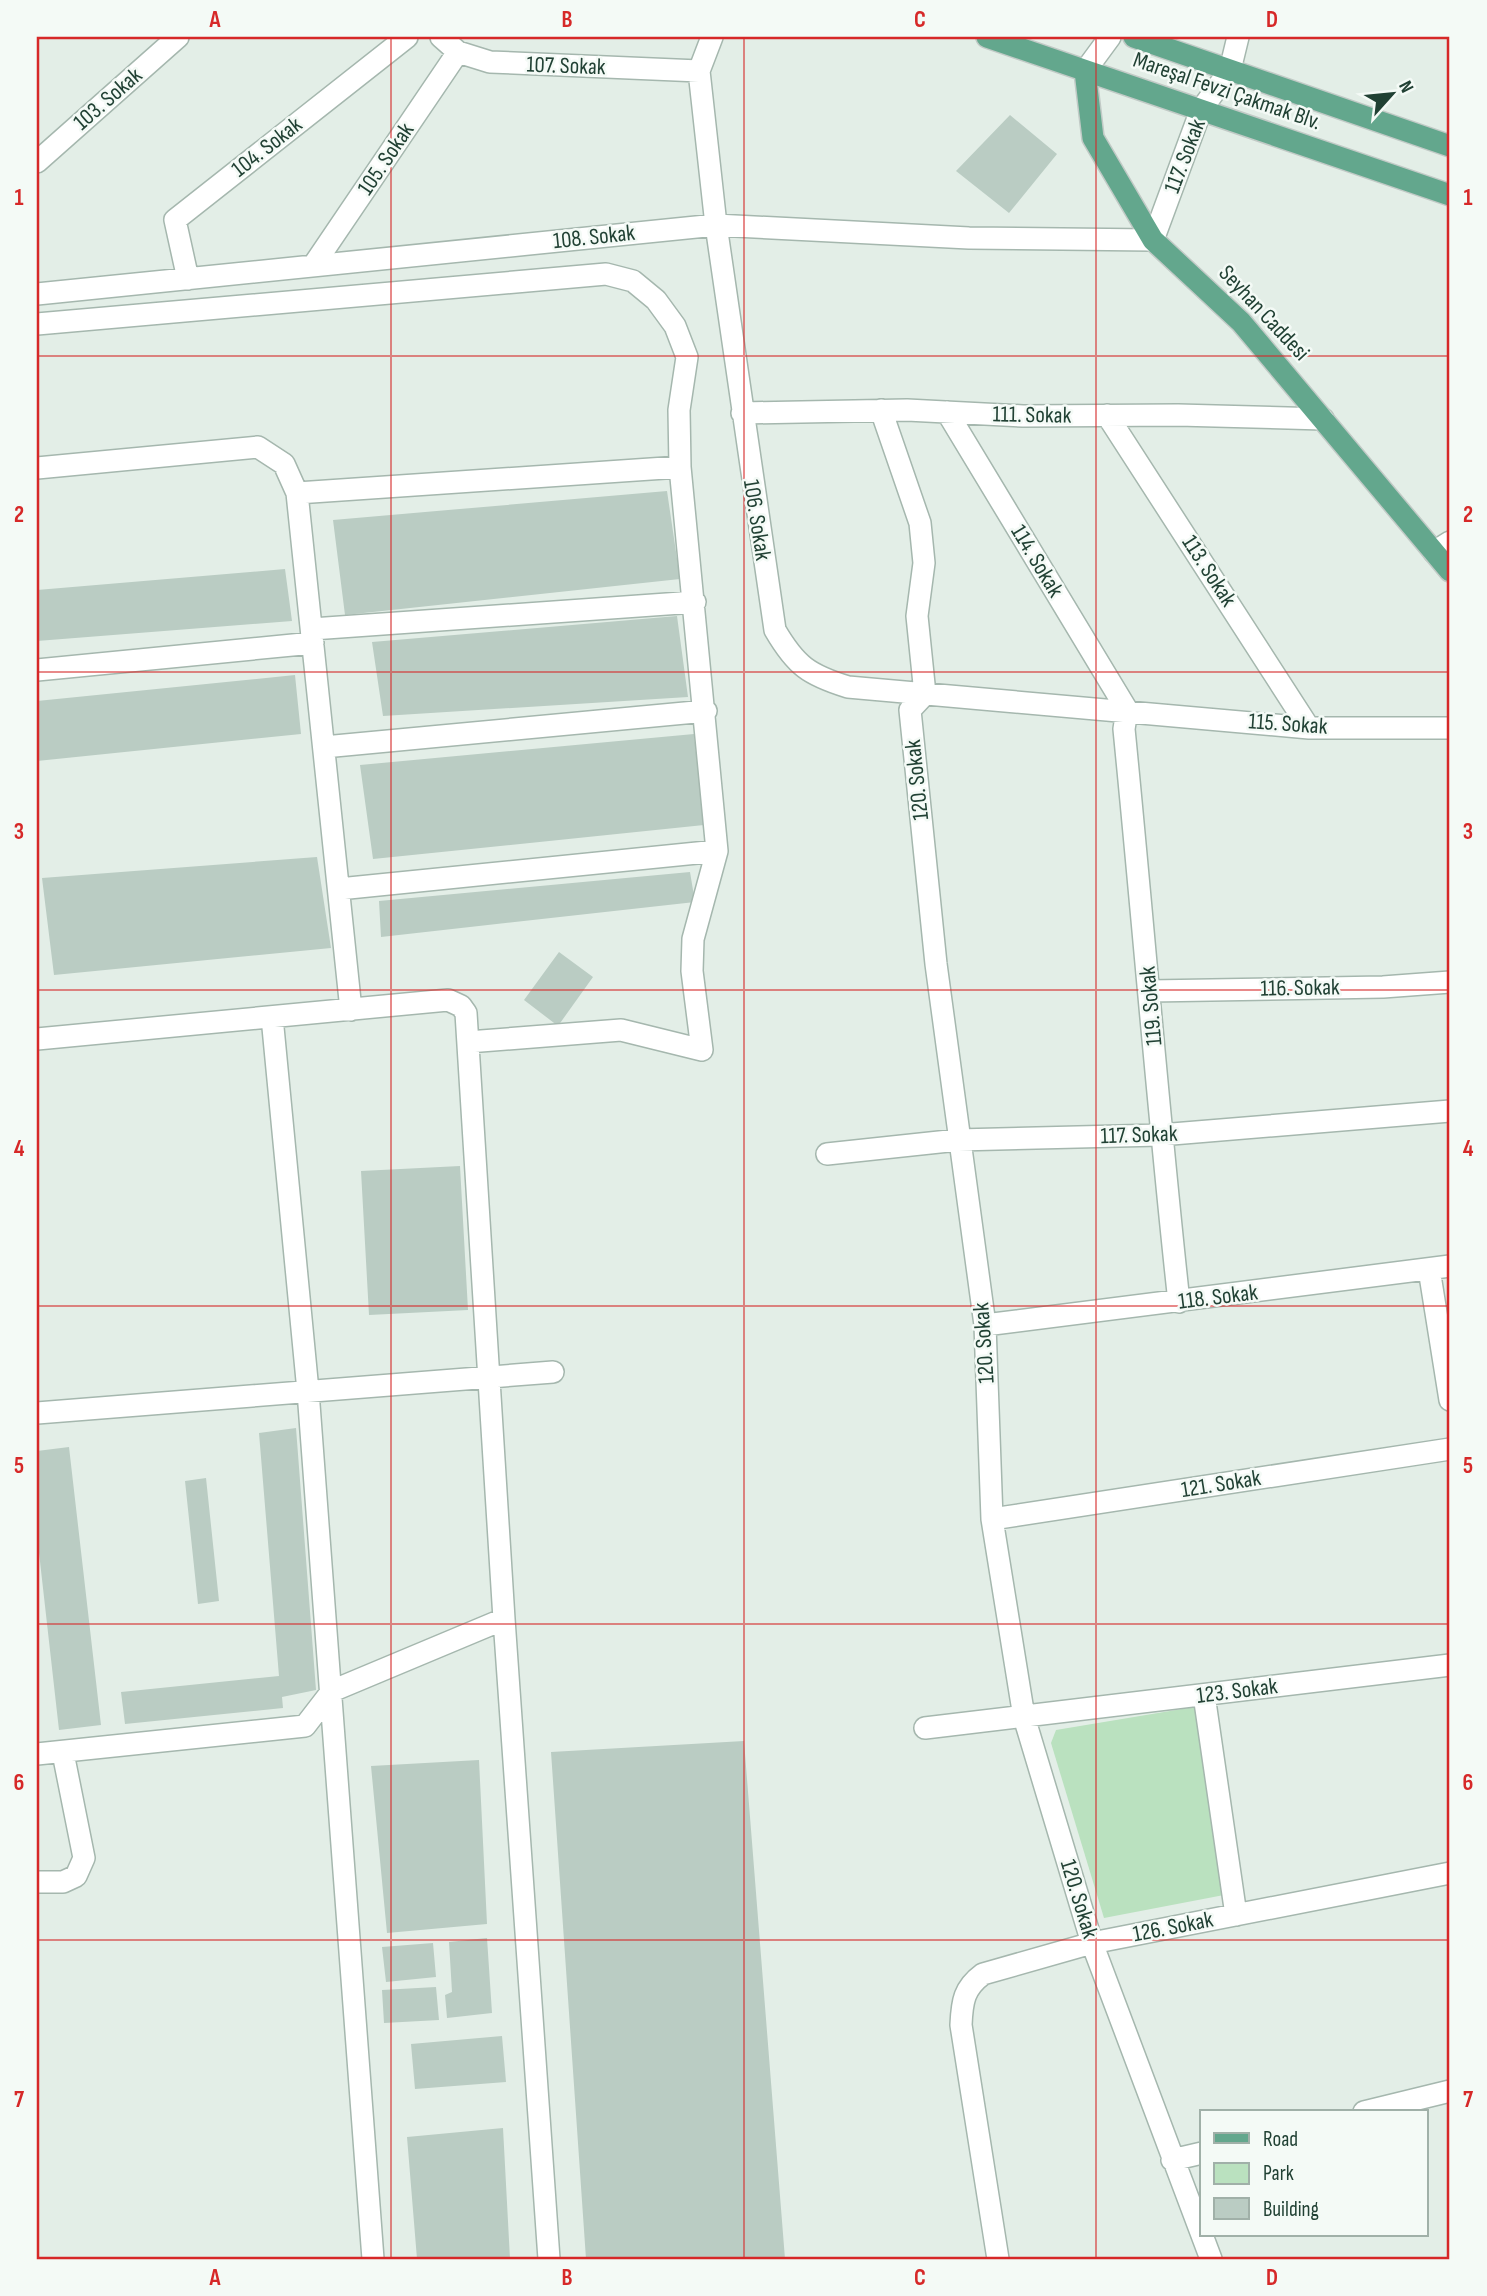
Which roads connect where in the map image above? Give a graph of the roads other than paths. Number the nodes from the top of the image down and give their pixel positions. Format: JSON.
{"nodes":[{"id":1,"x":178,"y":37,"type":"edge"},
{"id":2,"x":407,"y":37,"type":"edge"},
{"id":3,"x":441,"y":37,"type":"edge"},
{"id":4,"x":712,"y":37,"type":"edge"},
{"id":5,"x":987,"y":37,"type":"edge"},
{"id":6,"x":1110,"y":37,"type":"edge"},
{"id":7,"x":1134,"y":37,"type":"edge"},
{"id":8,"x":1238,"y":37,"type":"edge"},
{"id":9,"x":458,"y":52,"type":"junction"},
{"id":10,"x":1230,"y":69,"type":"junction"},
{"id":11,"x":699,"y":71,"type":"junction"},
{"id":12,"x":1085,"y":71,"type":"junction"},
{"id":13,"x":1201,"y":110,"type":"junction"},
{"id":14,"x":1450,"y":146,"type":"edge"},
{"id":15,"x":37,"y":162,"type":"edge"},
{"id":16,"x":1450,"y":195,"type":"edge"},
{"id":17,"x":716,"y":225,"type":"junction"},
{"id":18,"x":1153,"y":240,"type":"junction"},
{"id":19,"x":313,"y":266,"type":"junction"},
{"id":20,"x":188,"y":279,"type":"junction"},
{"id":21,"x":37,"y":294,"type":"edge"},
{"id":22,"x":37,"y":324,"type":"edge"},
{"id":23,"x":881,"y":410,"type":"junction"},
{"id":24,"x":947,"y":412,"type":"junction"},
{"id":25,"x":742,"y":413,"type":"junction"},
{"id":26,"x":1107,"y":415,"type":"junction"},
{"id":27,"x":1323,"y":419,"type":"junction"},
{"id":28,"x":680,"y":467,"type":"junction"},
{"id":29,"x":37,"y":468,"type":"edge"},
{"id":30,"x":298,"y":493,"type":"junction"},
{"id":31,"x":1442,"y":547,"type":"edge"},
{"id":32,"x":1450,"y":571,"type":"edge"},
{"id":33,"x":695,"y":602,"type":"junction"},
{"id":34,"x":312,"y":636,"type":"junction"},
{"id":35,"x":37,"y":670,"type":"edge"},
{"id":36,"x":925,"y":694,"type":"junction"},
{"id":37,"x":1127,"y":710,"type":"junction"},
{"id":38,"x":706,"y":711,"type":"junction"},
{"id":39,"x":1310,"y":728,"type":"junction"},
{"id":40,"x":1450,"y":728,"type":"edge"},
{"id":41,"x":324,"y":747,"type":"junction"},
{"id":42,"x":718,"y":851,"type":"junction"},
{"id":43,"x":339,"y":889,"type":"junction"},
{"id":44,"x":1450,"y":982,"type":"edge"},
{"id":45,"x":1150,"y":991,"type":"junction"},
{"id":46,"x":351,"y":1010,"type":"junction"},
{"id":47,"x":272,"y":1017,"type":"junction"},
{"id":48,"x":37,"y":1039,"type":"edge"},
{"id":49,"x":468,"y":1042,"type":"junction"},
{"id":50,"x":1450,"y":1111,"type":"edge"},
{"id":51,"x":1160,"y":1135,"type":"junction"},
{"id":52,"x":958,"y":1140,"type":"junction"},
{"id":53,"x":827,"y":1154,"type":"dead end"},
{"id":54,"x":1450,"y":1266,"type":"edge"},
{"id":55,"x":1429,"y":1269,"type":"junction"},
{"id":56,"x":1179,"y":1302,"type":"junction"},
{"id":57,"x":985,"y":1325,"type":"junction"},
{"id":58,"x":553,"y":1372,"type":"dead end"},
{"id":59,"x":487,"y":1377,"type":"junction"},
{"id":60,"x":308,"y":1391,"type":"junction"},
{"id":61,"x":1450,"y":1400,"type":"edge"},
{"id":62,"x":37,"y":1413,"type":"edge"},
{"id":63,"x":1450,"y":1449,"type":"edge"},
{"id":64,"x":992,"y":1519,"type":"junction"},
{"id":65,"x":503,"y":1619,"type":"junction"},
{"id":66,"x":1450,"y":1665,"type":"edge"},
{"id":67,"x":331,"y":1691,"type":"junction"},
{"id":68,"x":1205,"y":1695,"type":"junction"},
{"id":69,"x":1024,"y":1717,"type":"junction"},
{"id":70,"x":925,"y":1728,"type":"dead end"},
{"id":71,"x":64,"y":1753,"type":"junction"},
{"id":72,"x":37,"y":1754,"type":"edge"},
{"id":73,"x":1450,"y":1873,"type":"edge"},
{"id":74,"x":37,"y":1882,"type":"edge"},
{"id":75,"x":1236,"y":1915,"type":"junction"},
{"id":76,"x":1092,"y":1942,"type":"junction"},
{"id":77,"x":1450,"y":2091,"type":"edge"},
{"id":78,"x":1372,"y":2110,"type":"edge"},
{"id":79,"x":1200,"y":2153,"type":"edge"},
{"id":80,"x":1172,"y":2160,"type":"junction"},
{"id":81,"x":1200,"y":2231,"type":"edge"},
{"id":82,"x":1202,"y":2236,"type":"edge"},
{"id":83,"x":373,"y":2259,"type":"edge"},
{"id":84,"x":548,"y":2259,"type":"edge"},
{"id":85,"x":998,"y":2259,"type":"edge"},
{"id":86,"x":1211,"y":2259,"type":"edge"}],
"edges":[{"from":1,"to":15,"type":"street","name":"103. Sokak"},
{"from":2,"to":20,"type":"street","name":"104. Sokak"},
{"from":3,"to":9,"type":"street","name":"107. Sokak"},
{"from":4,"to":11,"type":"street","name":"106. Sokak"},
{"from":5,"to":12,"type":"main road","name":"Mareşal Fevzi Çakmak Blv."},
{"from":6,"to":12,"type":"street"},
{"from":7,"to":10,"type":"main road","name":"Mareşal Fevzi Çakmak Blv."},
{"from":8,"to":10,"type":"street","name":"117. Sokak"},
{"from":9,"to":11,"type":"street","name":"107. Sokak"},
{"from":9,"to":19,"type":"street","name":"105. Sokak"},
{"from":10,"to":13,"type":"street","name":"117. Sokak"},
{"from":10,"to":14,"type":"main road","name":"Mareşal Fevzi Çakmak Blv."},
{"from":11,"to":17,"type":"street","name":"106. Sokak"},
{"from":12,"to":13,"type":"main road","name":"Mareşal Fevzi Çakmak Blv."},
{"from":12,"to":18,"type":"main road","name":"Seyhan Caddesi"},
{"from":13,"to":16,"type":"main road","name":"Mareşal Fevzi Çakmak Blv."},
{"from":13,"to":18,"type":"street","name":"117. Sokak"},
{"from":17,"to":18,"type":"street","name":"108. Sokak"},
{"from":17,"to":19,"type":"street","name":"108. Sokak"},
{"from":17,"to":25,"type":"street","name":"106. Sokak"},
{"from":18,"to":27,"type":"main road","name":"Seyhan Caddesi"},
{"from":19,"to":20,"type":"street","name":"108. Sokak"},
{"from":20,"to":21,"type":"street","name":"108. Sokak"},
{"from":22,"to":28,"type":"street"},
{"from":23,"to":24,"type":"street","name":"111. Sokak"},
{"from":23,"to":25,"type":"street","name":"111. Sokak"},
{"from":23,"to":36,"type":"street"},
{"from":24,"to":26,"type":"street","name":"111. Sokak"},
{"from":24,"to":37,"type":"street","name":"114. Sokak"},
{"from":25,"to":36,"type":"street","name":"106. Sokak"},
{"from":26,"to":27,"type":"street","name":"111. Sokak"},
{"from":26,"to":39,"type":"street","name":"113. Sokak"},
{"from":27,"to":31,"type":"main road","name":"Seyhan Caddesi"},
{"from":28,"to":30,"type":"street"},
{"from":28,"to":33,"type":"street"},
{"from":29,"to":30,"type":"street"},
{"from":30,"to":34,"type":"street"},
{"from":31,"to":32,"type":"main road","name":"Seyhan Caddesi"},
{"from":33,"to":34,"type":"street"},
{"from":33,"to":38,"type":"street"},
{"from":34,"to":35,"type":"street"},
{"from":34,"to":41,"type":"street"},
{"from":36,"to":37,"type":"street","name":"106. Sokak"},
{"from":36,"to":52,"type":"street","name":"120. Sokak"},
{"from":37,"to":39,"type":"street","name":"115. Sokak"},
{"from":37,"to":45,"type":"street","name":"119. Sokak"},
{"from":38,"to":41,"type":"street"},
{"from":38,"to":42,"type":"street"},
{"from":39,"to":40,"type":"street","name":"115. Sokak"},
{"from":41,"to":43,"type":"street"},
{"from":42,"to":43,"type":"street"},
{"from":42,"to":49,"type":"street"},
{"from":43,"to":46,"type":"street"},
{"from":44,"to":45,"type":"street","name":"116. Sokak"},
{"from":45,"to":51,"type":"street","name":"119. Sokak"},
{"from":46,"to":47,"type":"street"},
{"from":46,"to":49,"type":"street"},
{"from":47,"to":48,"type":"street"},
{"from":47,"to":60,"type":"street"},
{"from":49,"to":59,"type":"street"},
{"from":50,"to":51,"type":"street","name":"117. Sokak"},
{"from":51,"to":52,"type":"street","name":"117. Sokak"},
{"from":51,"to":56,"type":"street","name":"119. Sokak"},
{"from":52,"to":53,"type":"street","name":"117. Sokak"},
{"from":52,"to":57,"type":"street","name":"120. Sokak"},
{"from":54,"to":55,"type":"street","name":"118. Sokak"},
{"from":55,"to":56,"type":"street","name":"118. Sokak"},
{"from":55,"to":61,"type":"street"},
{"from":56,"to":57,"type":"street","name":"118. Sokak"},
{"from":57,"to":64,"type":"street","name":"120. Sokak"},
{"from":58,"to":59,"type":"street"},
{"from":59,"to":60,"type":"street"},
{"from":59,"to":65,"type":"street"},
{"from":60,"to":62,"type":"street"},
{"from":60,"to":67,"type":"street"},
{"from":63,"to":64,"type":"street","name":"121. Sokak"},
{"from":64,"to":69,"type":"street","name":"120. Sokak"},
{"from":65,"to":67,"type":"street"},
{"from":65,"to":84,"type":"street"},
{"from":66,"to":68,"type":"street","name":"123. Sokak"},
{"from":67,"to":71,"type":"street"},
{"from":67,"to":83,"type":"street"},
{"from":68,"to":69,"type":"street","name":"123. Sokak"},
{"from":68,"to":75,"type":"street"},
{"from":69,"to":70,"type":"street","name":"123. Sokak"},
{"from":69,"to":76,"type":"street","name":"120. Sokak"},
{"from":71,"to":72,"type":"street"},
{"from":71,"to":74,"type":"street"},
{"from":73,"to":75,"type":"street","name":"126. Sokak"},
{"from":75,"to":76,"type":"street","name":"126. Sokak"},
{"from":76,"to":80,"type":"street","name":"120. Sokak"},
{"from":76,"to":85,"type":"street","name":"126. Sokak"},
{"from":77,"to":78,"type":"street"},
{"from":79,"to":80,"type":"street"},
{"from":80,"to":81,"type":"street","name":"120. Sokak"},
{"from":82,"to":86,"type":"street","name":"120. Sokak"}]}
